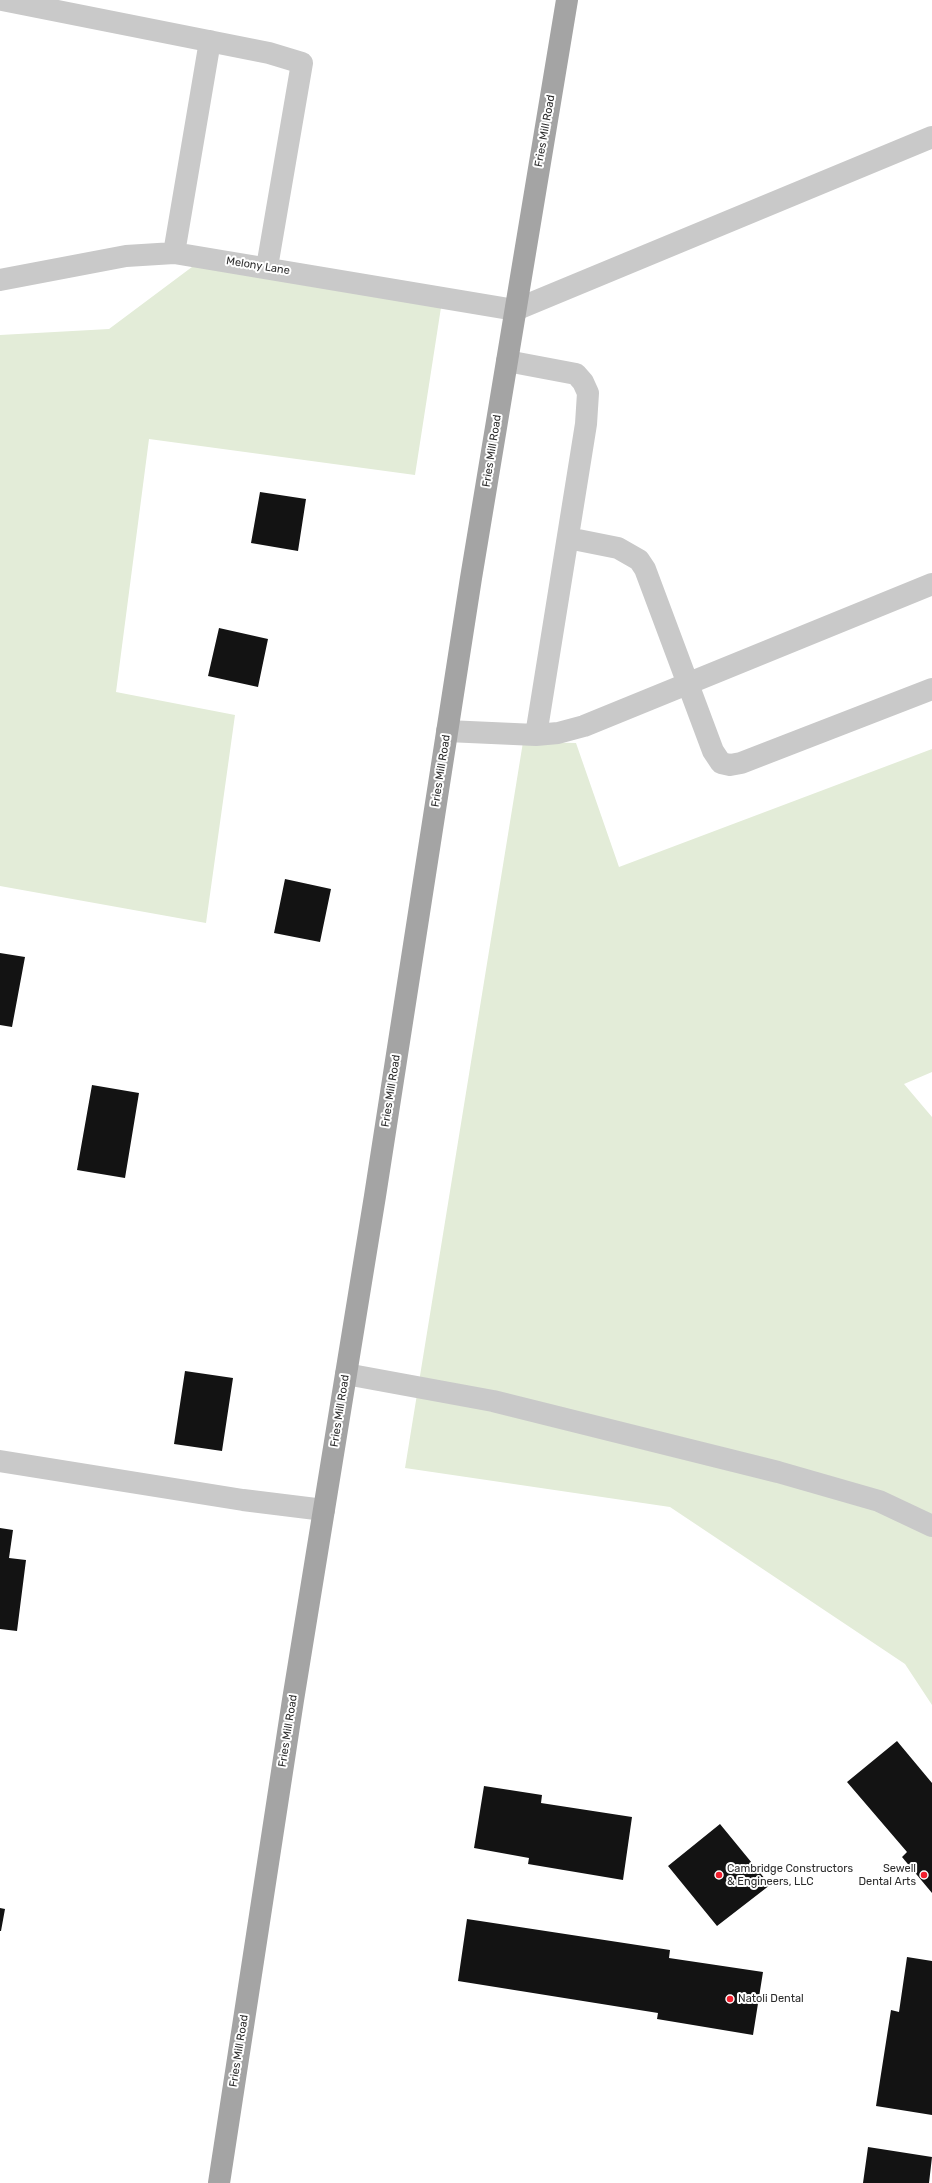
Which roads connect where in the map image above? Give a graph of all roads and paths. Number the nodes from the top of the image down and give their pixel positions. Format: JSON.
{"nodes":[{"id":1,"x":2,"y":0,"type":"edge"},
{"id":2,"x":563,"y":0,"type":"edge"},
{"id":3,"x":567,"y":0,"type":"edge"},
{"id":4,"x":31,"y":2,"type":"edge"},
{"id":5,"x":210,"y":41,"type":"junction"},
{"id":6,"x":932,"y":137,"type":"edge"},
{"id":7,"x":174,"y":253,"type":"junction"},
{"id":8,"x":267,"y":267,"type":"junction"},
{"id":9,"x":0,"y":280,"type":"edge"},
{"id":10,"x":515,"y":310,"type":"junction"},
{"id":11,"x":507,"y":361,"type":"junction"},
{"id":12,"x":568,"y":538,"type":"junction"},
{"id":13,"x":932,"y":584,"type":"edge"},
{"id":14,"x":688,"y":683,"type":"junction"},
{"id":15,"x":932,"y":689,"type":"edge"},
{"id":16,"x":447,"y":732,"type":"junction"},
{"id":17,"x":536,"y":735,"type":"junction"},
{"id":18,"x":346,"y":1374,"type":"junction"},
{"id":19,"x":0,"y":1461,"type":"edge"},
{"id":20,"x":324,"y":1510,"type":"junction"},
{"id":21,"x":932,"y":1526,"type":"edge"},
{"id":22,"x":219,"y":2183,"type":"edge"}],
"edges":[{"from":1,"to":4,"type":"street"},
{"from":2,"to":3,"type":"street"},
{"from":3,"to":10,"type":"main road","name":"Fries Mill Road"},
{"from":4,"to":5,"type":"street"},
{"from":5,"to":7,"type":"street"},
{"from":5,"to":8,"type":"street"},
{"from":6,"to":10,"type":"street"},
{"from":7,"to":8,"type":"street","name":"Melony Lane"},
{"from":7,"to":9,"type":"street","name":"Melony Lane"},
{"from":8,"to":10,"type":"street","name":"Melony Lane"},
{"from":10,"to":11,"type":"main road","name":"Fries Mill Road"},
{"from":11,"to":12,"type":"street"},
{"from":11,"to":16,"type":"main road","name":"Fries Mill Road"},
{"from":12,"to":14,"type":"street"},
{"from":12,"to":17,"type":"street"},
{"from":13,"to":14,"type":"street"},
{"from":14,"to":15,"type":"street"},
{"from":14,"to":17,"type":"street"},
{"from":16,"to":17,"type":"street"},
{"from":16,"to":18,"type":"main road","name":"Fries Mill Road"},
{"from":18,"to":20,"type":"main road","name":"Fries Mill Road"},
{"from":18,"to":21,"type":"street"},
{"from":19,"to":20,"type":"street"},
{"from":20,"to":22,"type":"main road","name":"Fries Mill Road"}]}
